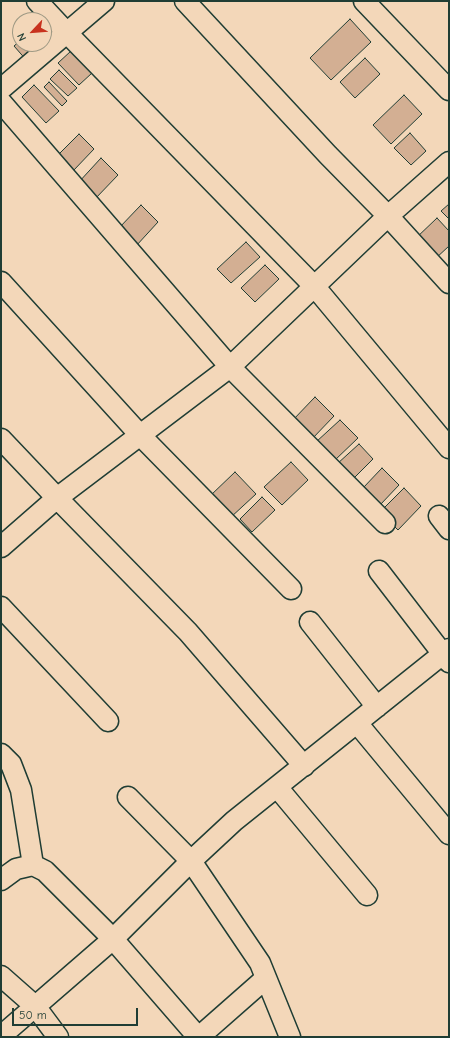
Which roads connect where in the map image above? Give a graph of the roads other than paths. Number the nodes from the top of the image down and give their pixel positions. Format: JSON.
{"nodes":[{"id":1,"x":37,"y":1,"type":"edge"},
{"id":2,"x":104,"y":1,"type":"edge"},
{"id":3,"x":185,"y":1,"type":"edge"},
{"id":4,"x":364,"y":1,"type":"edge"},
{"id":5,"x":66,"y":33,"type":"junction"},
{"id":6,"x":1,"y":89,"type":"edge"},
{"id":7,"x":449,"y":90,"type":"edge"},
{"id":8,"x":1,"y":102,"type":"edge"},
{"id":9,"x":449,"y":162,"type":"edge"},
{"id":10,"x":388,"y":216,"type":"junction"},
{"id":11,"x":1,"y":282,"type":"edge"},
{"id":12,"x":449,"y":283,"type":"edge"},
{"id":13,"x":315,"y":287,"type":"junction"},
{"id":14,"x":230,"y":367,"type":"junction"},
{"id":15,"x":140,"y":435,"type":"junction"},
{"id":16,"x":1,"y":439,"type":"edge"},
{"id":17,"x":449,"y":448,"type":"edge"},
{"id":18,"x":56,"y":498,"type":"junction"},
{"id":19,"x":385,"y":523,"type":"dead end"},
{"id":20,"x":1,"y":547,"type":"edge"},
{"id":21,"x":379,"y":571,"type":"dead end"},
{"id":22,"x":291,"y":590,"type":"dead end"},
{"id":23,"x":1,"y":607,"type":"edge"},
{"id":24,"x":310,"y":622,"type":"dead end"},
{"id":25,"x":447,"y":655,"type":"edge"},
{"id":26,"x":377,"y":707,"type":"junction"},
{"id":27,"x":108,"y":721,"type":"dead end"},
{"id":28,"x":357,"y":723,"type":"junction"},
{"id":29,"x":1,"y":754,"type":"edge"},
{"id":30,"x":304,"y":766,"type":"junction"},
{"id":31,"x":277,"y":787,"type":"junction"},
{"id":32,"x":128,"y":797,"type":"dead end"},
{"id":33,"x":449,"y":834,"type":"edge"},
{"id":34,"x":191,"y":861,"type":"junction"},
{"id":35,"x":33,"y":865,"type":"junction"},
{"id":36,"x":1,"y":880,"type":"edge"},
{"id":37,"x":367,"y":895,"type":"dead end"},
{"id":38,"x":113,"y":939,"type":"junction"},
{"id":39,"x":1,"y":976,"type":"edge"},
{"id":40,"x":266,"y":978,"type":"junction"},
{"id":41,"x":35,"y":1006,"type":"junction"},
{"id":42,"x":1,"y":1036,"type":"edge"},
{"id":43,"x":58,"y":1037,"type":"edge"},
{"id":44,"x":198,"y":1037,"type":"edge"},
{"id":45,"x":290,"y":1037,"type":"edge"}],
"edges":[{"from":1,"to":5,"type":"street"},
{"from":2,"to":5,"type":"street"},
{"from":3,"to":10,"type":"street"},
{"from":4,"to":7,"type":"street"},
{"from":5,"to":6,"type":"street"},
{"from":5,"to":13,"type":"street"},
{"from":8,"to":14,"type":"street"},
{"from":9,"to":10,"type":"street"},
{"from":10,"to":12,"type":"street"},
{"from":10,"to":13,"type":"street"},
{"from":11,"to":15,"type":"street"},
{"from":13,"to":14,"type":"street"},
{"from":13,"to":17,"type":"street"},
{"from":14,"to":15,"type":"street"},
{"from":14,"to":19,"type":"street"},
{"from":15,"to":18,"type":"street"},
{"from":15,"to":22,"type":"street"},
{"from":16,"to":18,"type":"street"},
{"from":18,"to":20,"type":"street"},
{"from":18,"to":30,"type":"street"},
{"from":21,"to":25,"type":"street"},
{"from":23,"to":27,"type":"street"},
{"from":24,"to":26,"type":"street"},
{"from":25,"to":26,"type":"street"},
{"from":26,"to":28,"type":"street"},
{"from":28,"to":30,"type":"street"},
{"from":28,"to":33,"type":"street"},
{"from":29,"to":35,"type":"street"},
{"from":30,"to":31,"type":"street"},
{"from":31,"to":34,"type":"street"},
{"from":31,"to":37,"type":"street"},
{"from":32,"to":34,"type":"street"},
{"from":34,"to":38,"type":"street"},
{"from":34,"to":40,"type":"street"},
{"from":35,"to":36,"type":"street"},
{"from":35,"to":38,"type":"street"},
{"from":38,"to":41,"type":"street"},
{"from":38,"to":44,"type":"street"},
{"from":39,"to":41,"type":"street"},
{"from":40,"to":44,"type":"street"},
{"from":40,"to":45,"type":"street"},
{"from":41,"to":42,"type":"street"},
{"from":41,"to":43,"type":"street"}]}
